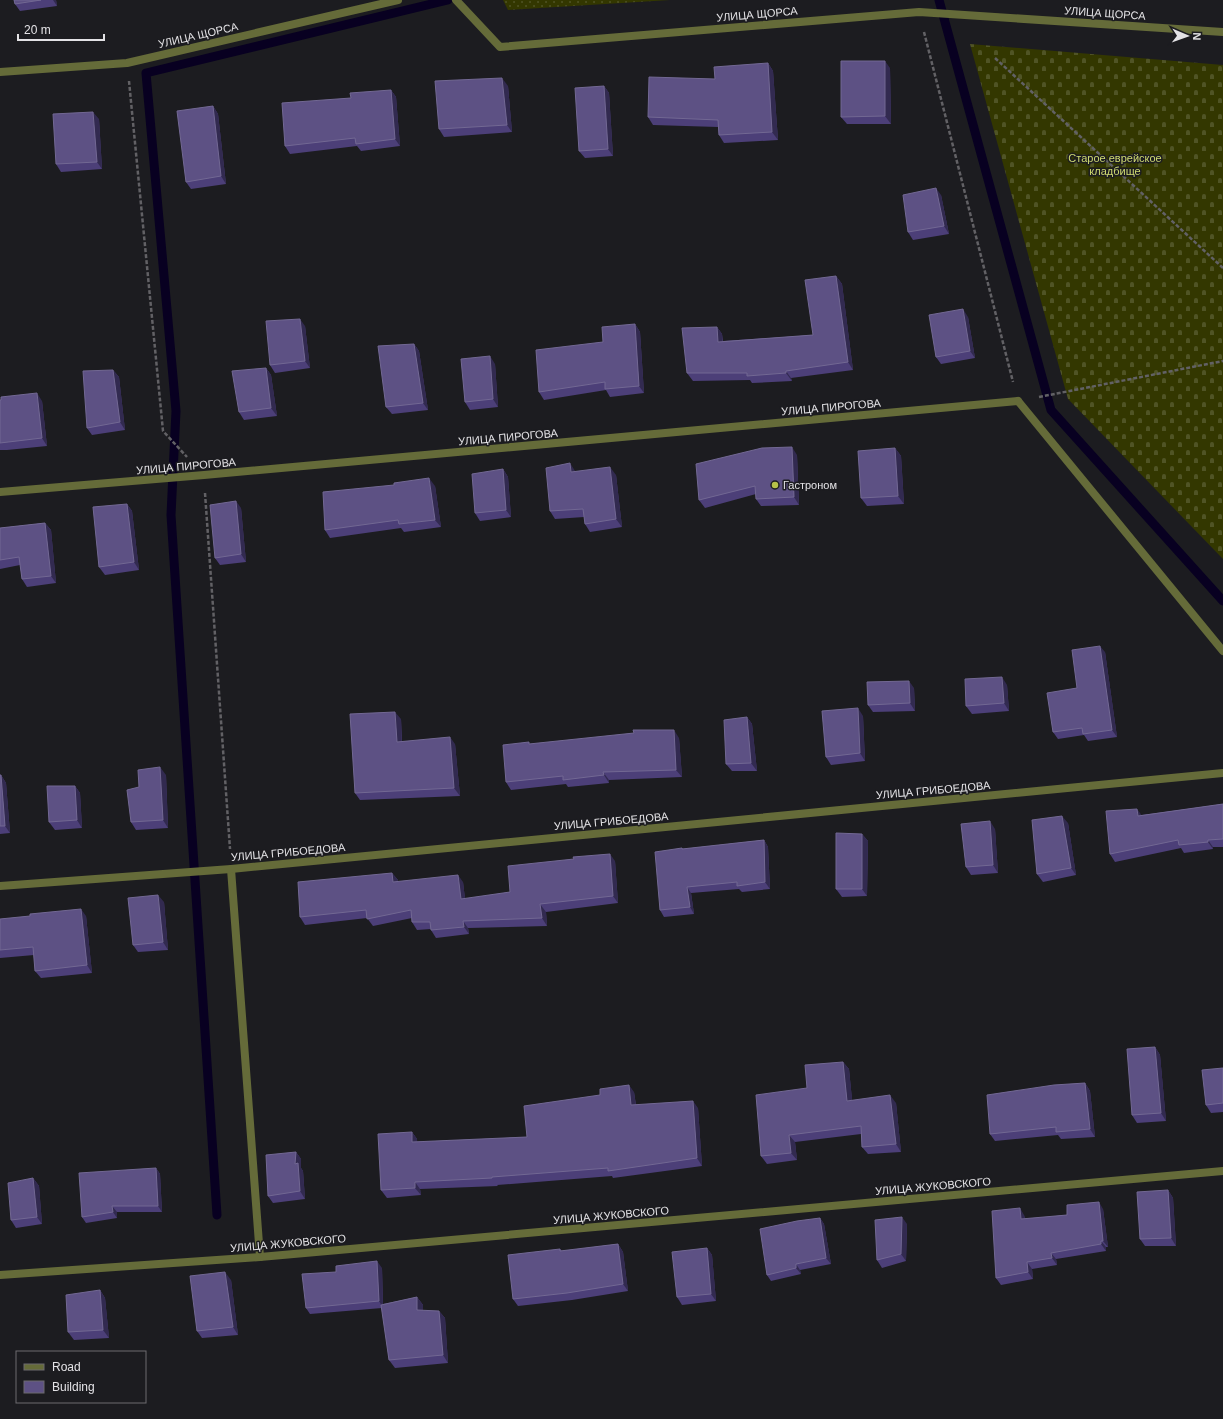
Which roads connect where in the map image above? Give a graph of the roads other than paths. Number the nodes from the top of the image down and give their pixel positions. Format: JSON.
{"nodes":[{"id":1,"x":398,"y":0,"type":"edge"},
{"id":2,"x":456,"y":0,"type":"edge"},
{"id":3,"x":1223,"y":32,"type":"edge"},
{"id":4,"x":0,"y":72,"type":"edge"},
{"id":5,"x":0,"y":492,"type":"edge"},
{"id":6,"x":1223,"y":651,"type":"edge"},
{"id":7,"x":1223,"y":774,"type":"edge"},
{"id":8,"x":231,"y":869,"type":"junction"},
{"id":9,"x":0,"y":886,"type":"edge"},
{"id":10,"x":1223,"y":1171,"type":"edge"},
{"id":11,"x":260,"y":1257,"type":"junction"},
{"id":12,"x":0,"y":1275,"type":"edge"}],
"edges":[{"from":1,"to":4,"type":"street","name":"УЛИЦА ЩОРСА"},
{"from":2,"to":3,"type":"street","name":"УЛИЦА ЩОРСА"},
{"from":5,"to":6,"type":"street","name":"УЛИЦА ПИРОГОВА"},
{"from":7,"to":8,"type":"street","name":"УЛИЦА ГРИБОЕДОВА"},
{"from":8,"to":9,"type":"street","name":"УЛИЦА ГРИБОЕДОВА"},
{"from":8,"to":11,"type":"street"},
{"from":10,"to":11,"type":"street","name":"УЛИЦА ЖУКОВСКОГО"},
{"from":11,"to":12,"type":"street","name":"УЛИЦА ЖУКОВСКОГО"}]}
